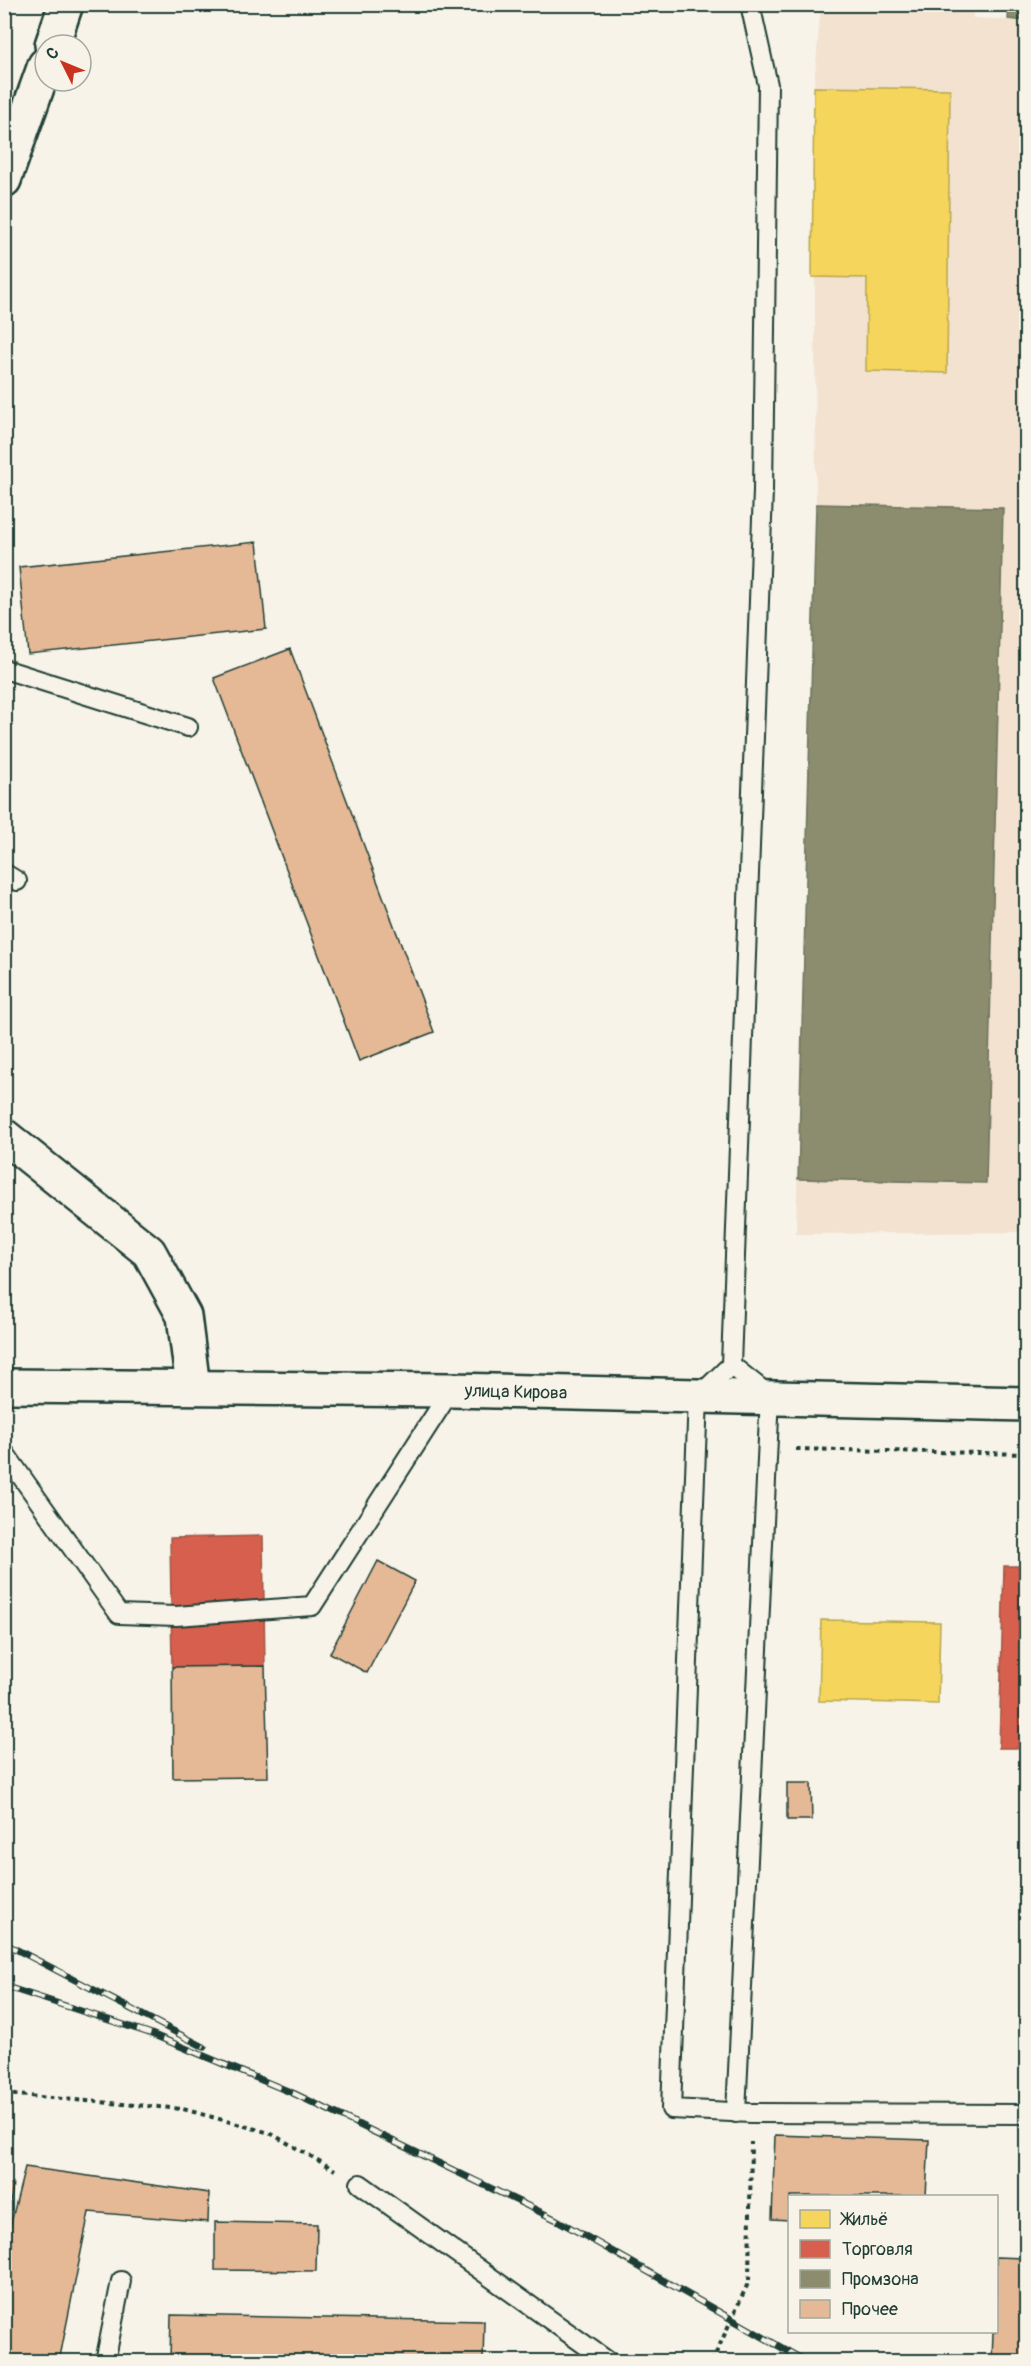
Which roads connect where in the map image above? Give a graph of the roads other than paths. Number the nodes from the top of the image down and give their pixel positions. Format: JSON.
{"nodes":[{"id":1,"x":66,"y":4,"type":"edge"},
{"id":2,"x":750,"y":4,"type":"edge"},
{"id":3,"x":56,"y":33,"type":"edge"},
{"id":4,"x":35,"y":93,"type":"edge"},
{"id":5,"x":4,"y":180,"type":"edge"},
{"id":6,"x":4,"y":669,"type":"edge"},
{"id":7,"x":188,"y":727,"type":"dead end"},
{"id":8,"x":4,"y":1136,"type":"edge"},
{"id":9,"x":731,"y":1365,"type":"junction"},
{"id":10,"x":4,"y":1386,"type":"edge"},
{"id":11,"x":193,"y":1387,"type":"junction"},
{"id":12,"x":451,"y":1390,"type":"junction"},
{"id":13,"x":770,"y":1396,"type":"junction"},
{"id":14,"x":698,"y":1397,"type":"junction"},
{"id":15,"x":1026,"y":1404,"type":"edge"},
{"id":16,"x":4,"y":1452,"type":"edge"},
{"id":17,"x":743,"y":2113,"type":"junction"},
{"id":18,"x":1024,"y":2114,"type":"dead end"},
{"id":19,"x":360,"y":2184,"type":"road end"},
{"id":20,"x":120,"y":2281,"type":"dead end"},
{"id":21,"x":105,"y":2361,"type":"edge"},
{"id":22,"x":609,"y":2361,"type":"edge"}],
"edges":[{"from":1,"to":3,"type":"main road"},
{"from":2,"to":9,"type":"lane"},
{"from":4,"to":5,"type":"main road"},
{"from":6,"to":7,"type":"lane"},
{"from":8,"to":11,"type":"main road"},
{"from":9,"to":13,"type":"lane"},
{"from":9,"to":14,"type":"lane"},
{"from":10,"to":11,"type":"main road","name":"улица Кирова"},
{"from":11,"to":12,"type":"main road","name":"улица Кирова"},
{"from":12,"to":14,"type":"main road","name":"улица Кирова"},
{"from":12,"to":16,"type":"lane"},
{"from":13,"to":14,"type":"main road","name":"улица Кирова"},
{"from":13,"to":15,"type":"main road","name":"улица Кирова"},
{"from":13,"to":17,"type":"lane"},
{"from":14,"to":17,"type":"lane"},
{"from":17,"to":18,"type":"lane"},
{"from":19,"to":22,"type":"lane"},
{"from":20,"to":21,"type":"lane"}]}
